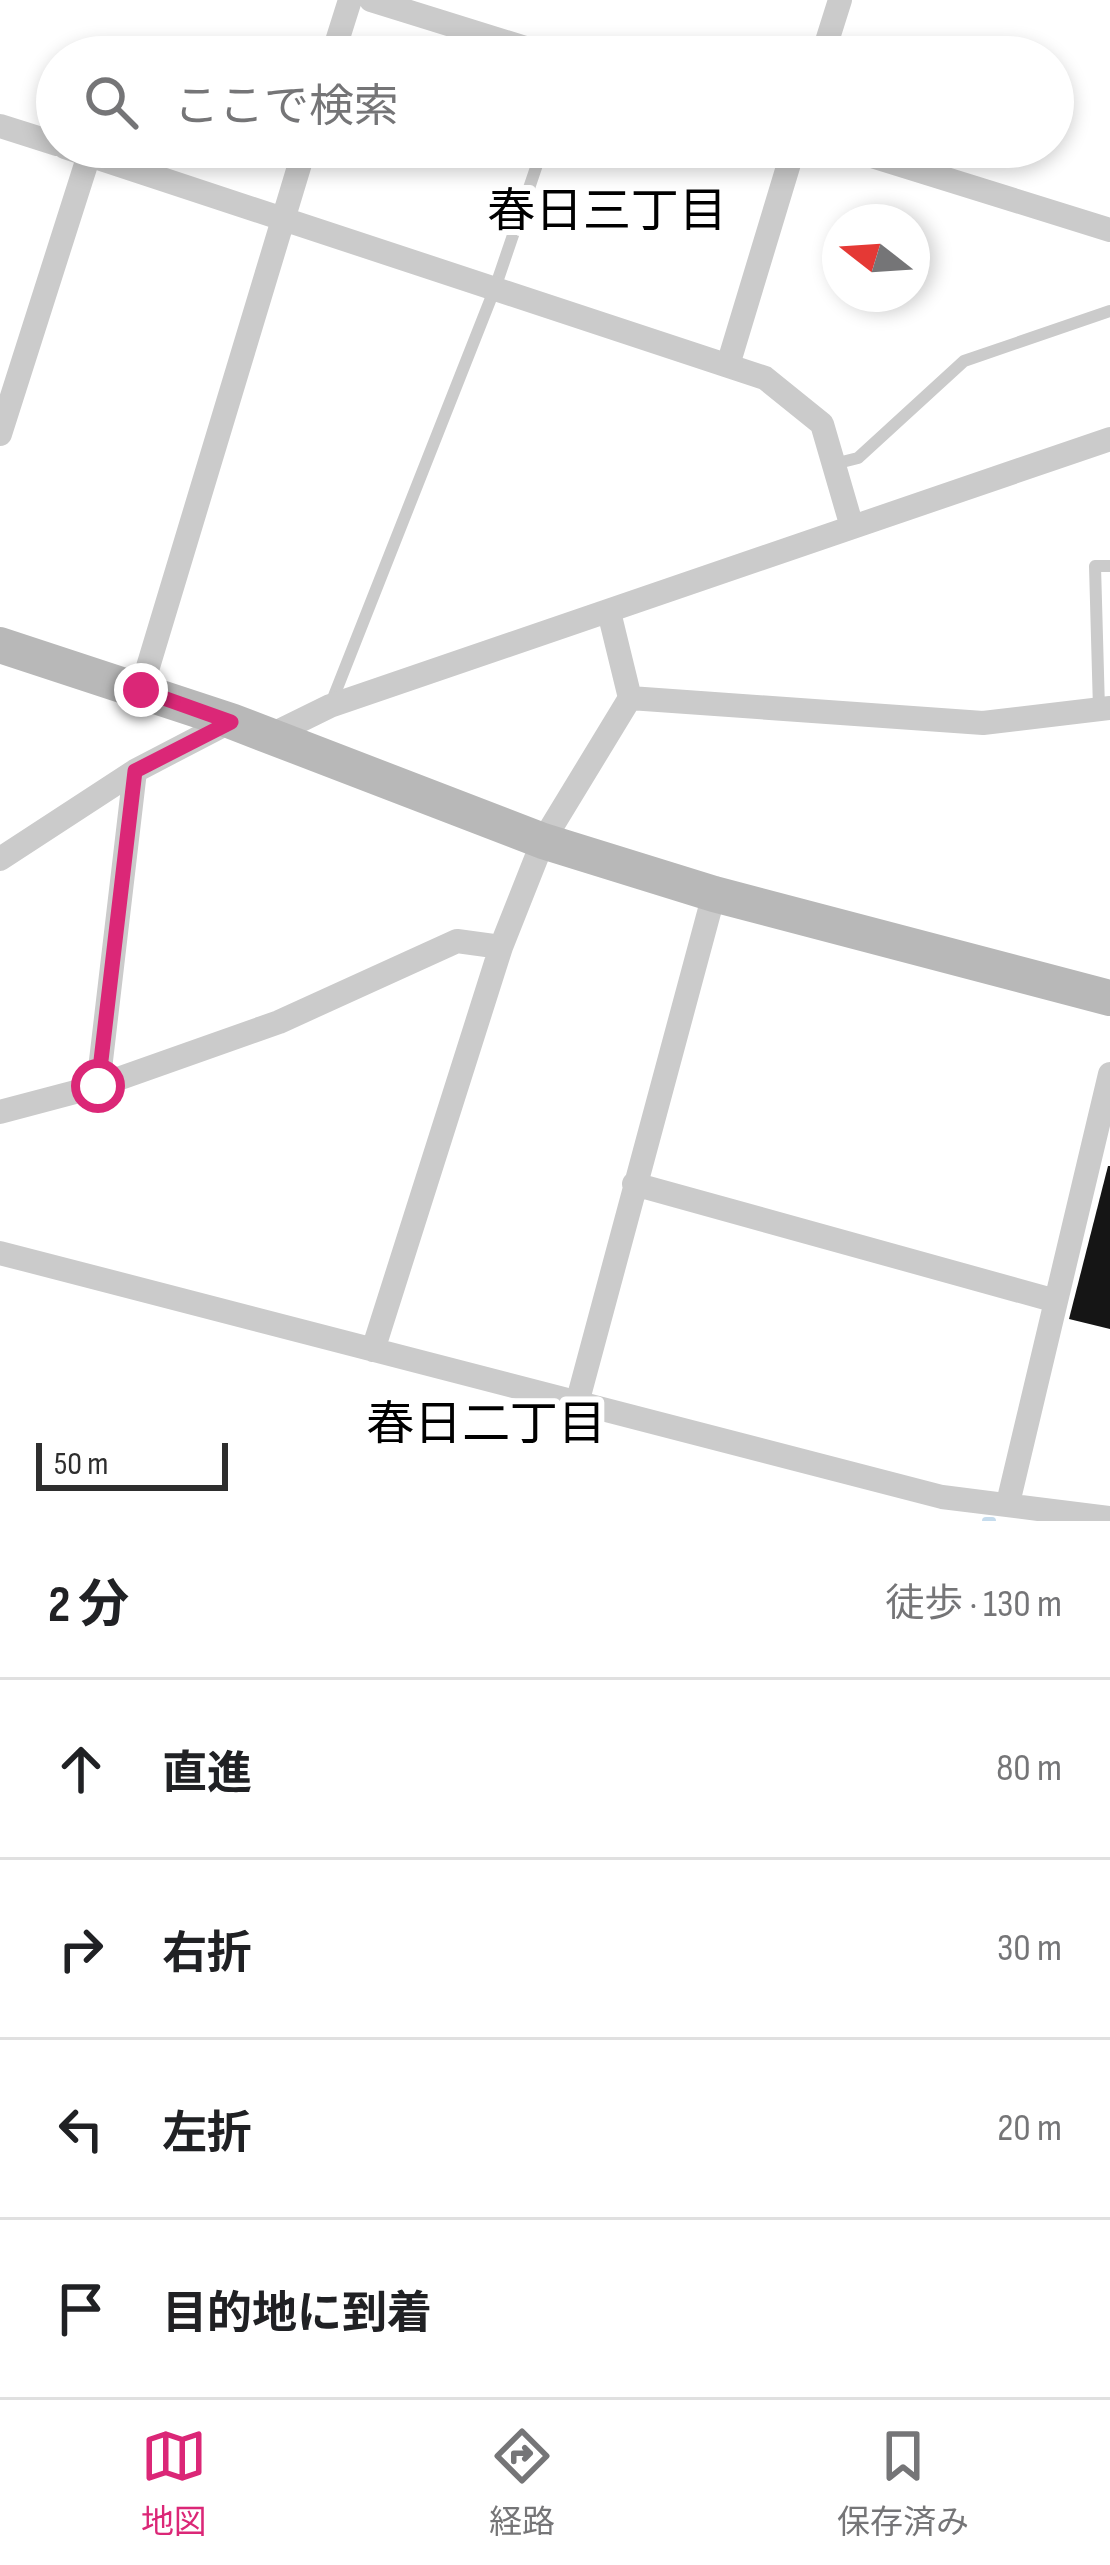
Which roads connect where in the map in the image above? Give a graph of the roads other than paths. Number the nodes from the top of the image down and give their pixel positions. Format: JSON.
{"nodes":[{"id":1,"x":350,"y":0,"type":"edge"},
{"id":2,"x":371,"y":0,"type":"edge"},
{"id":3,"x":840,"y":0,"type":"edge"},
{"id":4,"x":339,"y":36,"type":"edge"},
{"id":5,"x":487,"y":36,"type":"edge"},
{"id":6,"x":829,"y":36,"type":"edge"},
{"id":7,"x":0,"y":126,"type":"edge"},
{"id":8,"x":36,"y":138,"type":"edge"},
{"id":9,"x":65,"y":168,"type":"edge"},
{"id":10,"x":128,"y":168,"type":"edge"},
{"id":11,"x":299,"y":168,"type":"edge"},
{"id":12,"x":536,"y":168,"type":"edge"},
{"id":13,"x":788,"y":168,"type":"edge"},
{"id":14,"x":911,"y":168,"type":"edge"},
{"id":15,"x":284,"y":219,"type":"junction"},
{"id":16,"x":1110,"y":230,"type":"edge"},
{"id":17,"x":495,"y":288,"type":"junction"},
{"id":18,"x":1110,"y":311,"type":"edge"},
{"id":19,"x":728,"y":365,"type":"junction"},
{"id":20,"x":0,"y":434,"type":"edge"},
{"id":21,"x":1110,"y":439,"type":"edge"},
{"id":22,"x":834,"y":464,"type":"junction"},
{"id":23,"x":852,"y":527,"type":"junction"},
{"id":24,"x":1110,"y":566,"type":"edge"},
{"id":25,"x":609,"y":612,"type":"junction"},
{"id":26,"x":0,"y":645,"type":"edge"},
{"id":27,"x":141,"y":690,"type":"junction"},
{"id":28,"x":630,"y":698,"type":"junction"},
{"id":29,"x":330,"y":706,"type":"junction"},
{"id":30,"x":1105,"y":708,"type":"edge"},
{"id":31,"x":231,"y":722,"type":"junction"},
{"id":32,"x":269,"y":736,"type":"junction"},
{"id":33,"x":135,"y":771,"type":"junction"},
{"id":34,"x":543,"y":841,"type":"junction"},
{"id":35,"x":0,"y":859,"type":"edge"},
{"id":36,"x":714,"y":894,"type":"junction"},
{"id":37,"x":501,"y":947,"type":"junction"},
{"id":38,"x":1110,"y":998,"type":"edge"},
{"id":39,"x":1110,"y":1074,"type":"edge"},
{"id":40,"x":98,"y":1086,"type":"junction"},
{"id":41,"x":0,"y":1112,"type":"edge"},
{"id":42,"x":634,"y":1184,"type":"junction"},
{"id":43,"x":0,"y":1253,"type":"edge"},
{"id":44,"x":1056,"y":1301,"type":"junction"},
{"id":45,"x":373,"y":1350,"type":"junction"},
{"id":46,"x":576,"y":1407,"type":"junction"},
{"id":47,"x":942,"y":1497,"type":"junction"},
{"id":48,"x":1008,"y":1502,"type":"junction"},
{"id":49,"x":1110,"y":1518,"type":"edge"},
{"id":50,"x":924,"y":1521,"type":"edge"}],
"edges":[{"from":1,"to":4,"type":"street"},
{"from":2,"to":5,"type":"street"},
{"from":3,"to":6,"type":"street"},
{"from":7,"to":8,"type":"street"},
{"from":9,"to":20,"type":"street"},
{"from":10,"to":15,"type":"street"},
{"from":11,"to":15,"type":"street"},
{"from":12,"to":17,"type":"lane"},
{"from":13,"to":19,"type":"street"},
{"from":14,"to":16,"type":"street"},
{"from":15,"to":17,"type":"street"},
{"from":15,"to":27,"type":"street"},
{"from":17,"to":19,"type":"street"},
{"from":17,"to":29,"type":"lane"},
{"from":18,"to":22,"type":"lane"},
{"from":19,"to":22,"type":"street"},
{"from":21,"to":23,"type":"street"},
{"from":22,"to":23,"type":"street"},
{"from":23,"to":25,"type":"street"},
{"from":24,"to":30,"type":"lane"},
{"from":25,"to":28,"type":"street"},
{"from":25,"to":29,"type":"street"},
{"from":26,"to":27,"type":"street"},
{"from":27,"to":31,"type":"street"},
{"from":28,"to":30,"type":"street"},
{"from":28,"to":34,"type":"street"},
{"from":29,"to":32,"type":"street"},
{"from":31,"to":32,"type":"street"},
{"from":31,"to":33,"type":"street"},
{"from":32,"to":34,"type":"street"},
{"from":33,"to":35,"type":"street"},
{"from":33,"to":40,"type":"street"},
{"from":34,"to":36,"type":"street"},
{"from":34,"to":37,"type":"street"},
{"from":36,"to":38,"type":"street"},
{"from":36,"to":42,"type":"street"},
{"from":37,"to":40,"type":"street"},
{"from":37,"to":45,"type":"street"},
{"from":39,"to":44,"type":"street"},
{"from":40,"to":41,"type":"street"},
{"from":42,"to":44,"type":"street"},
{"from":42,"to":46,"type":"street"},
{"from":43,"to":45,"type":"street"},
{"from":44,"to":48,"type":"street"},
{"from":45,"to":46,"type":"street"},
{"from":46,"to":47,"type":"street"},
{"from":47,"to":48,"type":"street"},
{"from":47,"to":50,"type":"street"},
{"from":48,"to":49,"type":"street"}]}
